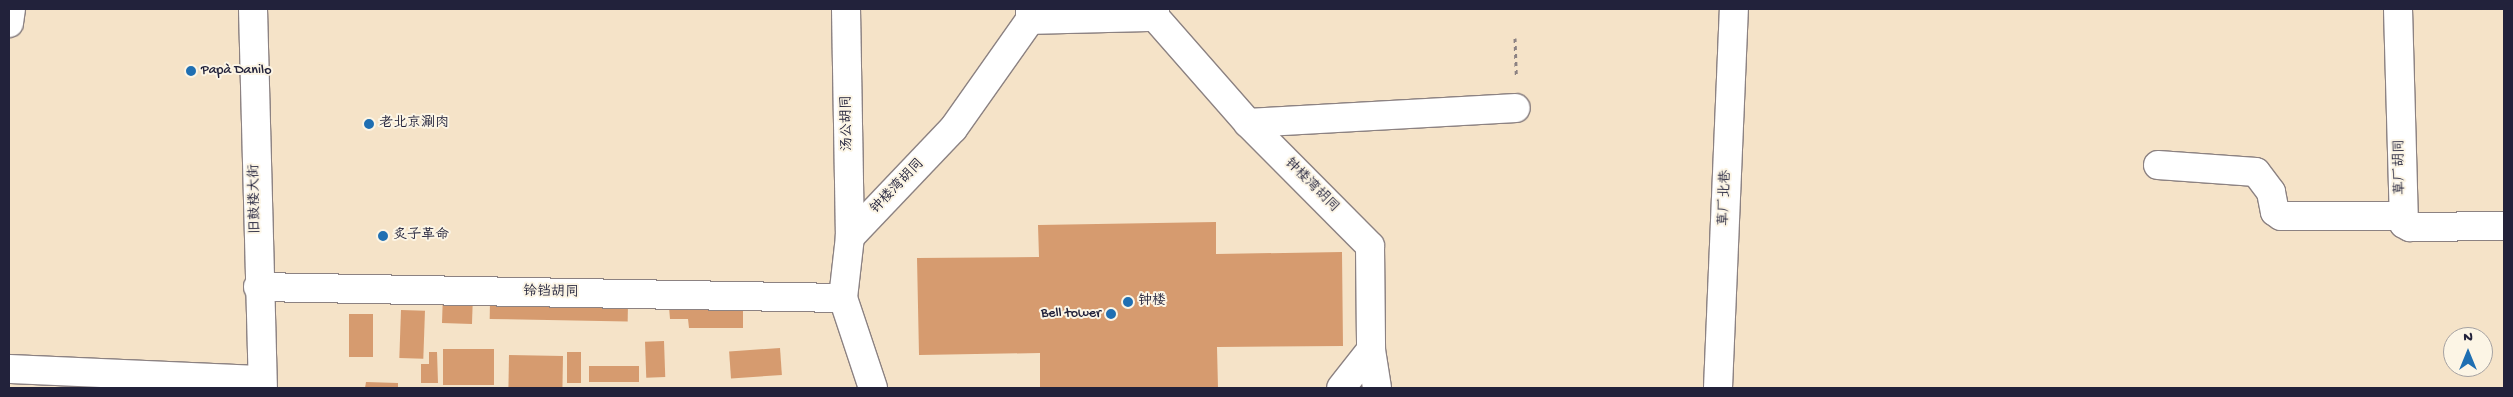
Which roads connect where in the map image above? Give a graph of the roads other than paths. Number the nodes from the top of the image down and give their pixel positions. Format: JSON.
{"nodes":[{"id":1,"x":11,"y":9,"type":"edge"},
{"id":2,"x":253,"y":9,"type":"edge"},
{"id":3,"x":846,"y":9,"type":"edge"},
{"id":4,"x":1734,"y":9,"type":"edge"},
{"id":5,"x":2398,"y":9,"type":"edge"},
{"id":6,"x":1155,"y":13,"type":"edge"},
{"id":7,"x":1030,"y":14,"type":"edge"},
{"id":8,"x":9,"y":23,"type":"edge"},
{"id":9,"x":1516,"y":108,"type":"dead end"},
{"id":10,"x":1248,"y":123,"type":"junction"},
{"id":11,"x":2158,"y":165,"type":"dead end"},
{"id":12,"x":2402,"y":216,"type":"junction"},
{"id":13,"x":2504,"y":226,"type":"edge"},
{"id":14,"x":850,"y":237,"type":"junction"},
{"id":15,"x":258,"y":287,"type":"junction"},
{"id":16,"x":844,"y":298,"type":"junction"},
{"id":17,"x":1371,"y":350,"type":"junction"},
{"id":18,"x":9,"y":369,"type":"edge"},
{"id":19,"x":263,"y":384,"type":"edge"},
{"id":20,"x":873,"y":388,"type":"edge"},
{"id":21,"x":1341,"y":388,"type":"edge"},
{"id":22,"x":1377,"y":388,"type":"edge"},
{"id":23,"x":1718,"y":388,"type":"edge"}],
"edges":[{"from":1,"to":8,"type":"main road"},
{"from":2,"to":15,"type":"main road","name":"旧鼓楼大街"},
{"from":3,"to":14,"type":"main road","name":"汤公胡同"},
{"from":4,"to":23,"type":"main road","name":"草厂北巷"},
{"from":5,"to":12,"type":"main road","name":"草厂胡同"},
{"from":6,"to":7,"type":"main road"},
{"from":6,"to":10,"type":"main road","name":"钟楼湾胡同"},
{"from":7,"to":14,"type":"main road","name":"钟楼湾胡同"},
{"from":9,"to":10,"type":"main road"},
{"from":10,"to":17,"type":"main road","name":"钟楼湾胡同"},
{"from":11,"to":12,"type":"main road"},
{"from":12,"to":13,"type":"main road"},
{"from":14,"to":16,"type":"main road"},
{"from":15,"to":16,"type":"main road","name":"铃铛胡同"},
{"from":15,"to":19,"type":"main road","name":"旧鼓楼大街"},
{"from":16,"to":20,"type":"main road"},
{"from":17,"to":21,"type":"main road"},
{"from":17,"to":22,"type":"main road","name":"钟楼湾胡同"},
{"from":18,"to":19,"type":"main road"}]}
